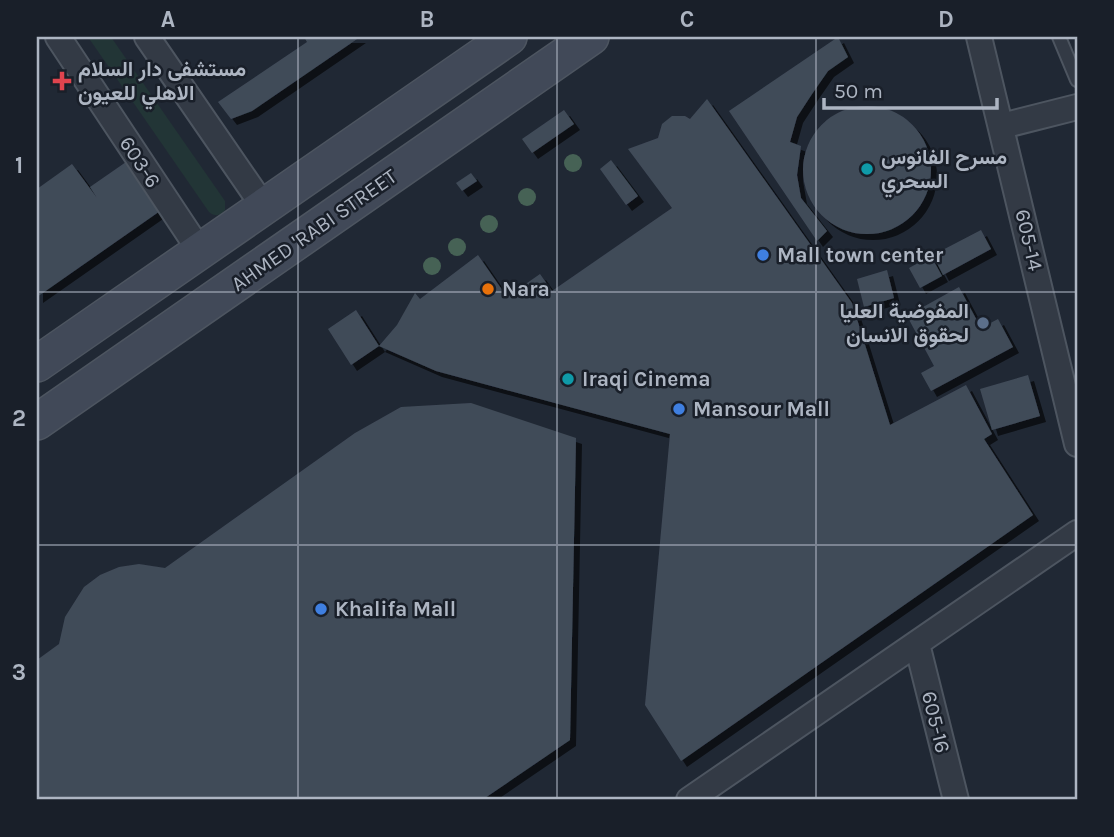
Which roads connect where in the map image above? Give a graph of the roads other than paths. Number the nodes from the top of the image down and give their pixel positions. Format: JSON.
{"nodes":[{"id":1,"x":58,"y":37,"type":"edge"},
{"id":2,"x":146,"y":37,"type":"edge"},
{"id":3,"x":509,"y":37,"type":"edge"},
{"id":4,"x":591,"y":37,"type":"edge"},
{"id":5,"x":979,"y":37,"type":"edge"},
{"id":6,"x":1059,"y":37,"type":"edge"},
{"id":7,"x":1077,"y":80,"type":"edge"},
{"id":8,"x":1077,"y":107,"type":"edge"},
{"id":9,"x":1002,"y":126,"type":"junction"},
{"id":10,"x":264,"y":207,"type":"junction"},
{"id":11,"x":200,"y":251,"type":"junction"},
{"id":12,"x":37,"y":365,"type":"edge"},
{"id":13,"x":37,"y":422,"type":"edge"},
{"id":14,"x":1077,"y":444,"type":"edge"},
{"id":15,"x":1077,"y":533,"type":"edge"},
{"id":16,"x":917,"y":643,"type":"junction"},
{"id":17,"x":724,"y":776,"type":"junction"},
{"id":18,"x":689,"y":800,"type":"edge"},
{"id":19,"x":730,"y":800,"type":"edge"},
{"id":20,"x":956,"y":800,"type":"edge"}],
"edges":[{"from":1,"to":11,"type":"street","name":"603-6"},
{"from":2,"to":10,"type":"street"},
{"from":3,"to":10,"type":"main road"},
{"from":4,"to":13,"type":"main road","name":"AHMED 'RABI STREET"},
{"from":5,"to":9,"type":"street","name":"605-14"},
{"from":6,"to":7,"type":"lane"},
{"from":8,"to":9,"type":"street"},
{"from":9,"to":14,"type":"street","name":"605-14"},
{"from":10,"to":11,"type":"main road"},
{"from":11,"to":12,"type":"main road"},
{"from":15,"to":16,"type":"street"},
{"from":16,"to":17,"type":"street"},
{"from":16,"to":20,"type":"street","name":"605-16"},
{"from":17,"to":18,"type":"street"},
{"from":17,"to":19,"type":"street"}]}
